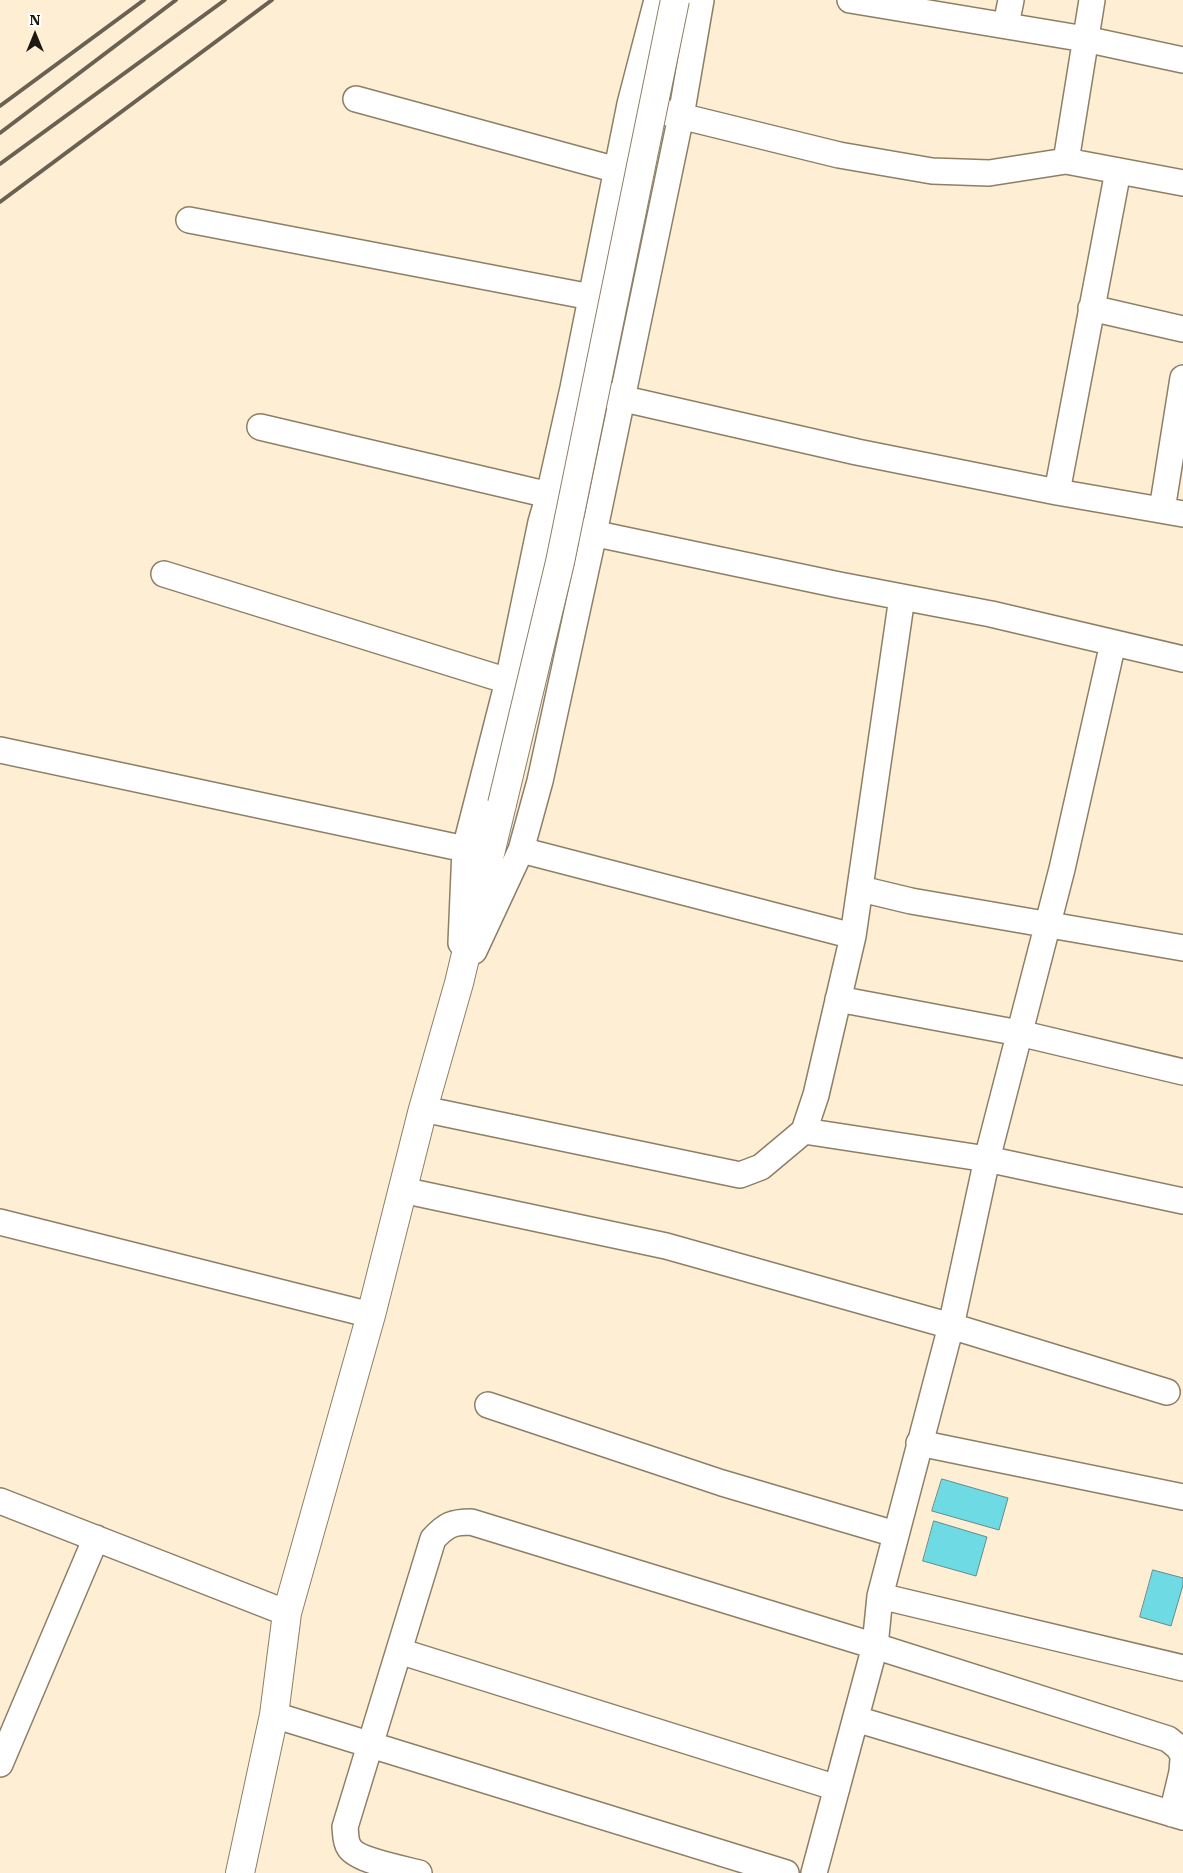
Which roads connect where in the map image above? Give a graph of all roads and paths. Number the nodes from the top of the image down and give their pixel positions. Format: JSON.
{"nodes":[{"id":1,"x":658,"y":0,"type":"edge"},
{"id":2,"x":675,"y":0,"type":"edge"},
{"id":3,"x":701,"y":0,"type":"edge"},
{"id":4,"x":850,"y":0,"type":"edge"},
{"id":5,"x":1011,"y":0,"type":"edge"},
{"id":6,"x":1092,"y":0,"type":"edge"},
{"id":7,"x":905,"y":4,"type":"edge"},
{"id":8,"x":1006,"y":26,"type":"junction"},
{"id":9,"x":1085,"y":39,"type":"junction"},
{"id":10,"x":1183,"y":60,"type":"edge"},
{"id":11,"x":356,"y":99,"type":"dead end"},
{"id":12,"x":630,"y":104,"type":"junction"},
{"id":13,"x":681,"y":116,"type":"junction"},
{"id":14,"x":1066,"y":161,"type":"junction"},
{"id":15,"x":617,"y":170,"type":"junction"},
{"id":16,"x":1118,"y":171,"type":"junction"},
{"id":17,"x":1183,"y":183,"type":"edge"},
{"id":18,"x":189,"y":220,"type":"dead end"},
{"id":19,"x":591,"y":297,"type":"junction"},
{"id":20,"x":1091,"y":308,"type":"junction"},
{"id":21,"x":1183,"y":329,"type":"edge"},
{"id":22,"x":1183,"y":378,"type":"edge"},
{"id":23,"x":573,"y":388,"type":"junction"},
{"id":24,"x":622,"y":399,"type":"junction"},
{"id":25,"x":260,"y":427,"type":"dead end"},
{"id":26,"x":1057,"y":492,"type":"junction"},
{"id":27,"x":549,"y":495,"type":"junction"},
{"id":28,"x":1172,"y":512,"type":"edge"},
{"id":29,"x":541,"y":522,"type":"junction"},
{"id":30,"x":594,"y":534,"type":"junction"},
{"id":31,"x":164,"y":574,"type":"dead end"},
{"id":32,"x":902,"y":597,"type":"junction"},
{"id":33,"x":1113,"y":643,"type":"junction"},
{"id":34,"x":1183,"y":659,"type":"edge"},
{"id":35,"x":508,"y":681,"type":"junction"},
{"id":36,"x":0,"y":750,"type":"edge"},
{"id":37,"x":466,"y":849,"type":"junction"},
{"id":38,"x":521,"y":850,"type":"junction"},
{"id":39,"x":861,"y":889,"type":"junction"},
{"id":40,"x":1047,"y":924,"type":"junction"},
{"id":41,"x":854,"y":936,"type":"junction"},
{"id":42,"x":1183,"y":948,"type":"edge"},
{"id":43,"x":459,"y":983,"type":"junction"},
{"id":44,"x":838,"y":998,"type":"junction"},
{"id":45,"x":1019,"y":1033,"type":"junction"},
{"id":46,"x":1183,"y":1072,"type":"edge"},
{"id":47,"x":423,"y":1109,"type":"junction"},
{"id":48,"x":804,"y":1131,"type":"junction"},
{"id":49,"x":987,"y":1159,"type":"junction"},
{"id":50,"x":402,"y":1190,"type":"junction"},
{"id":51,"x":1183,"y":1201,"type":"edge"},
{"id":52,"x":0,"y":1222,"type":"edge"},
{"id":53,"x":371,"y":1315,"type":"junction"},
{"id":54,"x":951,"y":1326,"type":"junction"},
{"id":55,"x":1167,"y":1392,"type":"dead end"},
{"id":56,"x":488,"y":1405,"type":"dead end"},
{"id":57,"x":919,"y":1443,"type":"junction"},
{"id":58,"x":1183,"y":1497,"type":"edge"},
{"id":59,"x":0,"y":1501,"type":"edge"},
{"id":60,"x":896,"y":1534,"type":"junction"},
{"id":61,"x":96,"y":1538,"type":"junction"},
{"id":62,"x":880,"y":1596,"type":"junction"},
{"id":63,"x":288,"y":1613,"type":"junction"},
{"id":64,"x":875,"y":1646,"type":"junction"},
{"id":65,"x":399,"y":1651,"type":"junction"},
{"id":66,"x":1183,"y":1668,"type":"edge"},
{"id":67,"x":274,"y":1715,"type":"junction"},
{"id":68,"x":856,"y":1719,"type":"junction"},
{"id":69,"x":370,"y":1745,"type":"junction"},
{"id":70,"x":1183,"y":1757,"type":"edge"},
{"id":71,"x":0,"y":1764,"type":"edge"},
{"id":72,"x":837,"y":1788,"type":"junction"},
{"id":73,"x":1177,"y":1816,"type":"edge"},
{"id":74,"x":240,"y":1873,"type":"edge"},
{"id":75,"x":419,"y":1873,"type":"edge"},
{"id":76,"x":786,"y":1873,"type":"edge"},
{"id":77,"x":814,"y":1873,"type":"edge"}],
"edges":[{"from":1,"to":12,"type":"street"},
{"from":2,"to":43,"type":"street","bridge":true},
{"from":3,"to":13,"type":"street"},
{"from":4,"to":7,"type":"street"},
{"from":5,"to":8,"type":"street"},
{"from":6,"to":9,"type":"street"},
{"from":7,"to":8,"type":"street"},
{"from":8,"to":9,"type":"street"},
{"from":9,"to":10,"type":"street"},
{"from":9,"to":14,"type":"street"},
{"from":11,"to":15,"type":"street"},
{"from":12,"to":13,"type":"street"},
{"from":12,"to":15,"type":"street"},
{"from":13,"to":14,"type":"street"},
{"from":13,"to":24,"type":"street"},
{"from":14,"to":16,"type":"street"},
{"from":15,"to":19,"type":"street"},
{"from":16,"to":17,"type":"street"},
{"from":16,"to":20,"type":"street"},
{"from":18,"to":19,"type":"street"},
{"from":19,"to":23,"type":"street"},
{"from":20,"to":21,"type":"street"},
{"from":20,"to":26,"type":"street"},
{"from":22,"to":28,"type":"street"},
{"from":23,"to":24,"type":"street"},
{"from":23,"to":27,"type":"street"},
{"from":24,"to":26,"type":"street"},
{"from":24,"to":30,"type":"street"},
{"from":25,"to":27,"type":"street"},
{"from":26,"to":28,"type":"street"},
{"from":27,"to":29,"type":"street"},
{"from":29,"to":30,"type":"street"},
{"from":29,"to":35,"type":"street"},
{"from":30,"to":32,"type":"street"},
{"from":30,"to":38,"type":"street"},
{"from":31,"to":35,"type":"street"},
{"from":32,"to":33,"type":"street"},
{"from":32,"to":39,"type":"street"},
{"from":33,"to":34,"type":"street"},
{"from":33,"to":40,"type":"street"},
{"from":35,"to":37,"type":"street"},
{"from":36,"to":37,"type":"street"},
{"from":37,"to":43,"type":"street"},
{"from":38,"to":41,"type":"street"},
{"from":38,"to":43,"type":"street"},
{"from":39,"to":40,"type":"street"},
{"from":39,"to":41,"type":"street"},
{"from":40,"to":42,"type":"street"},
{"from":40,"to":45,"type":"street"},
{"from":41,"to":44,"type":"street"},
{"from":43,"to":47,"type":"street"},
{"from":44,"to":45,"type":"street"},
{"from":44,"to":48,"type":"street"},
{"from":45,"to":46,"type":"street"},
{"from":45,"to":49,"type":"street"},
{"from":47,"to":48,"type":"street"},
{"from":47,"to":50,"type":"street"},
{"from":48,"to":49,"type":"street"},
{"from":49,"to":51,"type":"street"},
{"from":49,"to":54,"type":"street"},
{"from":50,"to":53,"type":"street"},
{"from":50,"to":54,"type":"street"},
{"from":52,"to":53,"type":"street"},
{"from":53,"to":63,"type":"street"},
{"from":54,"to":55,"type":"street"},
{"from":54,"to":57,"type":"street"},
{"from":56,"to":60,"type":"street"},
{"from":57,"to":58,"type":"street"},
{"from":57,"to":60,"type":"street"},
{"from":59,"to":61,"type":"street"},
{"from":60,"to":62,"type":"street"},
{"from":61,"to":63,"type":"street"},
{"from":61,"to":71,"type":"street"},
{"from":62,"to":64,"type":"street"},
{"from":62,"to":66,"type":"street"},
{"from":63,"to":67,"type":"street"},
{"from":64,"to":65,"type":"street"},
{"from":64,"to":68,"type":"street"},
{"from":64,"to":70,"type":"street"},
{"from":65,"to":69,"type":"street"},
{"from":65,"to":72,"type":"street"},
{"from":67,"to":69,"type":"street"},
{"from":67,"to":74,"type":"street"},
{"from":68,"to":72,"type":"street"},
{"from":68,"to":73,"type":"street"},
{"from":69,"to":75,"type":"street"},
{"from":69,"to":76,"type":"street"},
{"from":70,"to":73,"type":"street"},
{"from":72,"to":77,"type":"street"}]}
